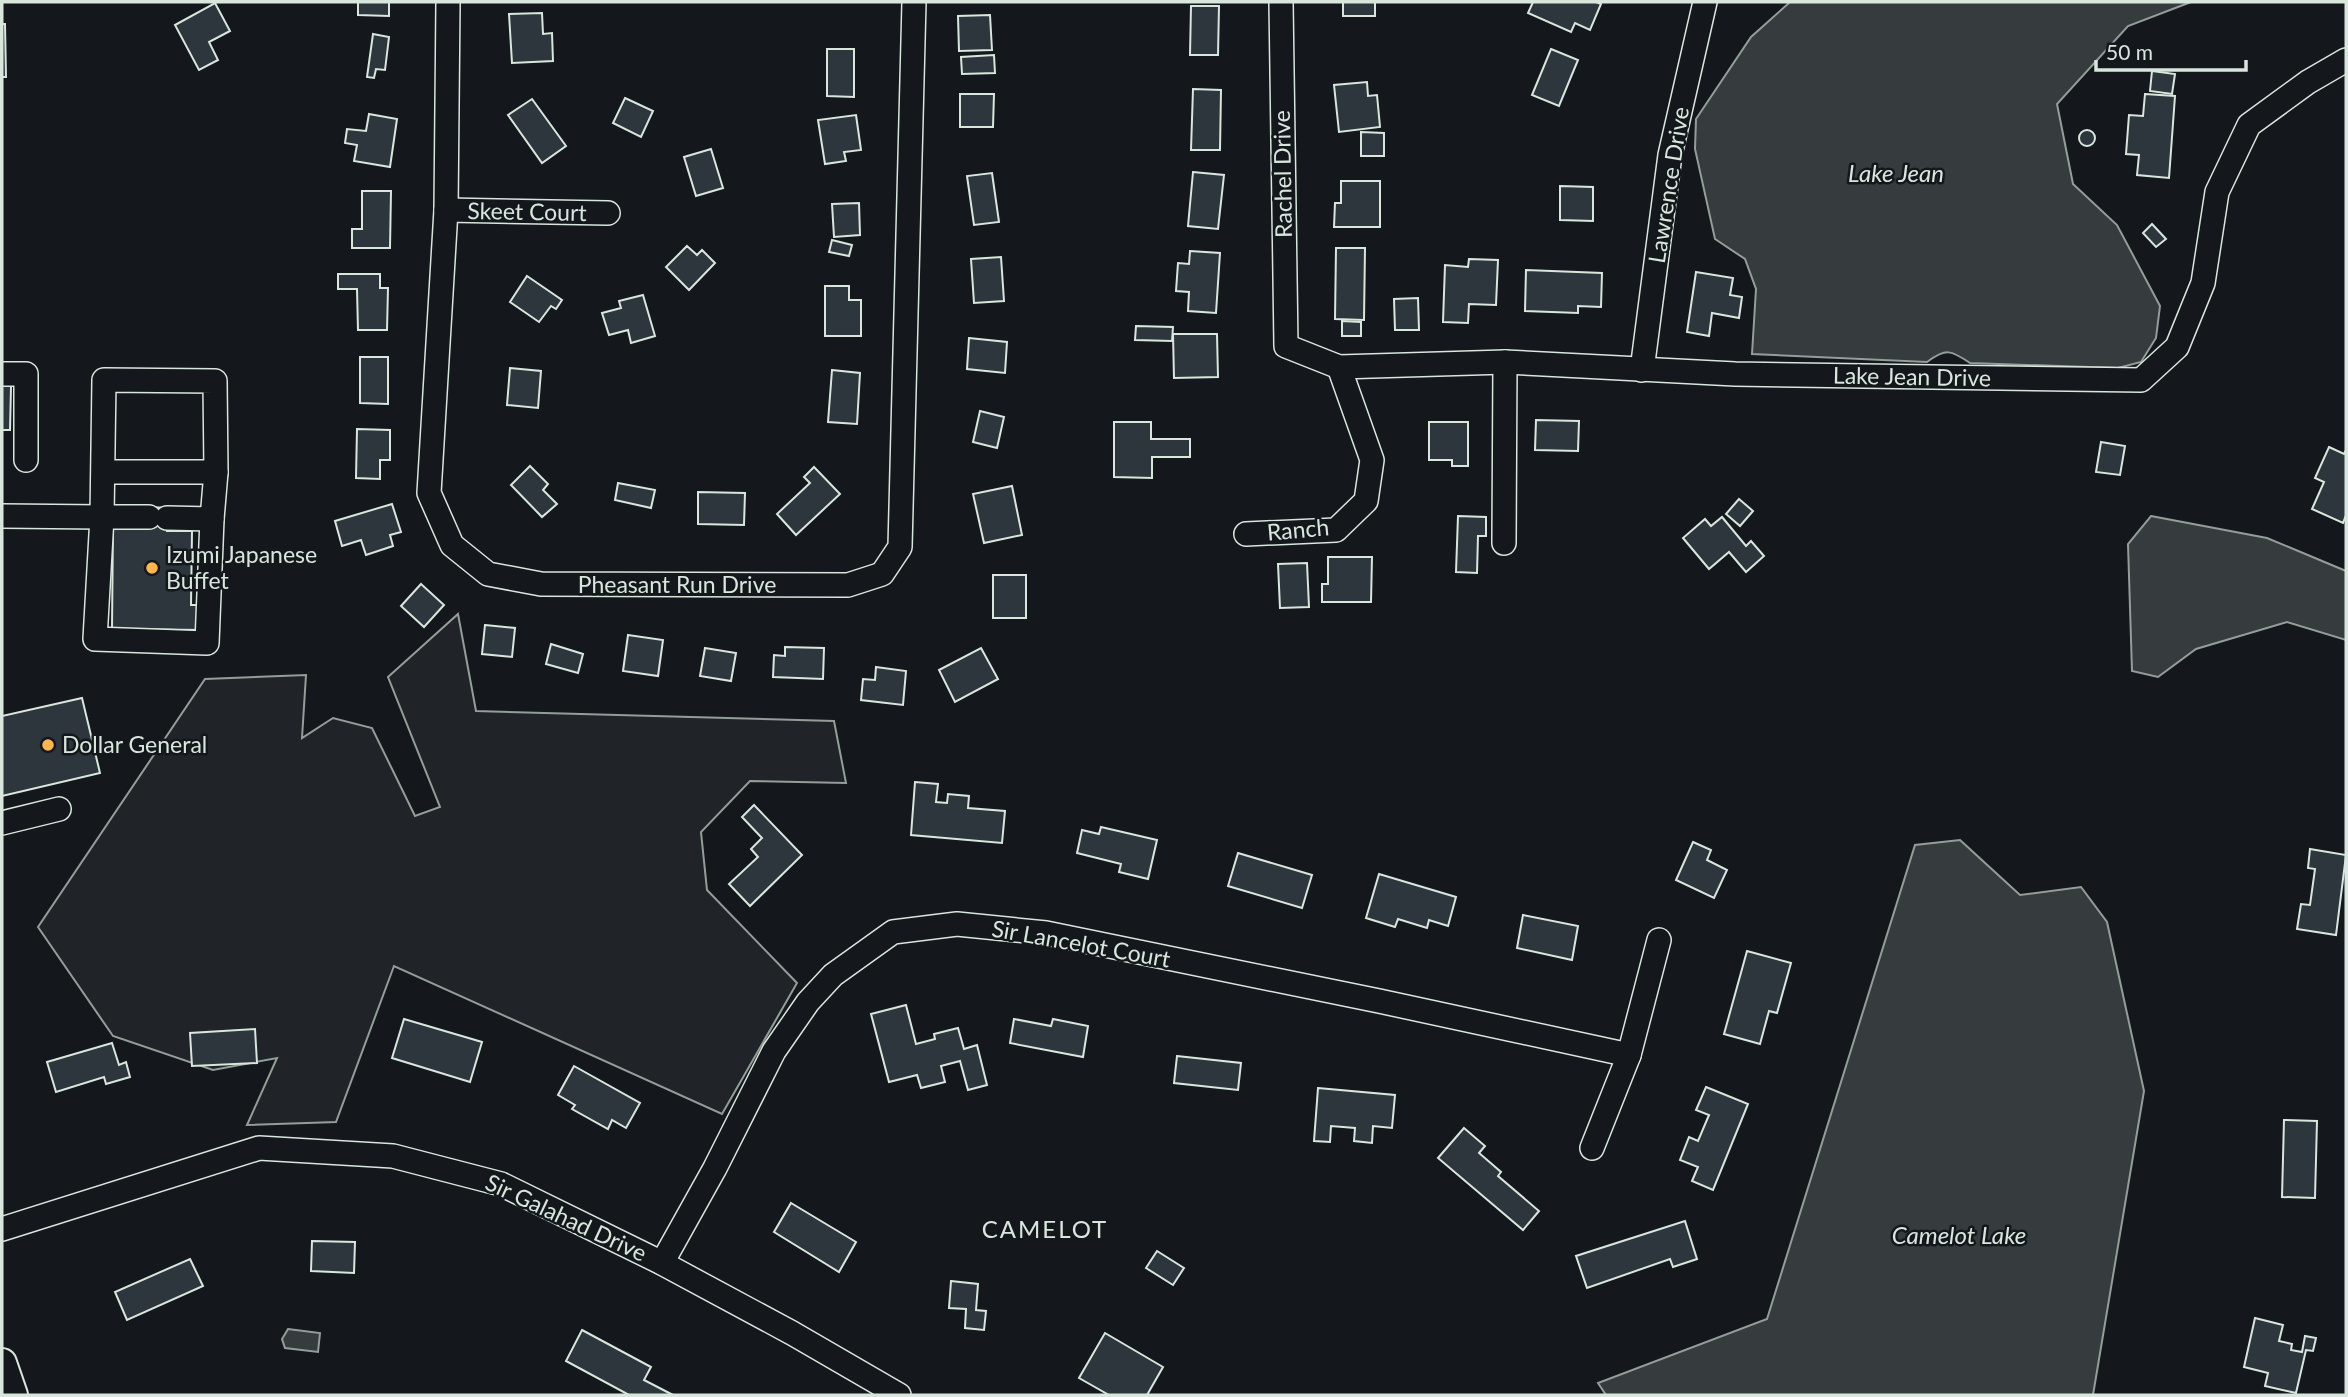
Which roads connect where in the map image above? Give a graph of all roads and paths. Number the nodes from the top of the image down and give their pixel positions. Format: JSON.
{"nodes":[{"id":1,"x":448,"y":2,"type":"edge"},
{"id":2,"x":914,"y":2,"type":"edge"},
{"id":3,"x":1281,"y":2,"type":"edge"},
{"id":4,"x":1705,"y":2,"type":"edge"},
{"id":5,"x":2346,"y":61,"type":"edge"},
{"id":6,"x":446,"y":210,"type":"junction"},
{"id":7,"x":608,"y":213,"type":"dead end"},
{"id":8,"x":1286,"y":346,"type":"joint"},
{"id":9,"x":1505,"y":362,"type":"junction"},
{"id":10,"x":1339,"y":367,"type":"junction"},
{"id":11,"x":1642,"y":370,"type":"junction"},
{"id":12,"x":2,"y":374,"type":"edge"},
{"id":13,"x":2,"y":380,"type":"edge"},
{"id":14,"x":103,"y":472,"type":"junction"},
{"id":15,"x":216,"y":472,"type":"junction"},
{"id":16,"x":2,"y":516,"type":"edge"},
{"id":17,"x":102,"y":517,"type":"junction"},
{"id":18,"x":212,"y":519,"type":"junction"},
{"id":19,"x":1246,"y":534,"type":"dead end"},
{"id":20,"x":1504,"y":544,"type":"dead end"},
{"id":21,"x":59,"y":809,"type":"dead end"},
{"id":22,"x":2,"y":824,"type":"edge"},
{"id":23,"x":1660,"y":940,"type":"dead end"},
{"id":24,"x":1629,"y":1055,"type":"junction"},
{"id":25,"x":1592,"y":1148,"type":"dead end"},
{"id":26,"x":2,"y":1229,"type":"edge"},
{"id":27,"x":662,"y":1264,"type":"junction"},
{"id":28,"x":2,"y":1363,"type":"edge"},
{"id":29,"x":13,"y":1395,"type":"edge"},
{"id":30,"x":900,"y":1395,"type":"edge"}],
"edges":[{"from":1,"to":6,"type":"street","name":"Pheasant Run Drive"},
{"from":2,"to":6,"type":"street","name":"Pheasant Run Drive"},
{"from":3,"to":8,"type":"street","name":"Rachel Drive"},
{"from":4,"to":11,"type":"street","name":"Lawrence Drive"},
{"from":5,"to":11,"type":"street","name":"Lake Jean Drive"},
{"from":6,"to":7,"type":"street","name":"Skeet Court"},
{"from":8,"to":10,"type":"street","name":"Lake Jean Drive"},
{"from":9,"to":10,"type":"street","name":"Lake Jean Drive"},
{"from":9,"to":11,"type":"street","name":"Lake Jean Drive"},
{"from":9,"to":20,"type":"street"},
{"from":10,"to":19,"type":"street","name":"Ranch"},
{"from":12,"to":13,"type":"street"},
{"from":14,"to":15,"type":"street"},
{"from":14,"to":15,"type":"street"},
{"from":14,"to":17,"type":"street"},
{"from":15,"to":18,"type":"street"},
{"from":16,"to":17,"type":"street"},
{"from":17,"to":18,"type":"street"},
{"from":17,"to":18,"type":"street"},
{"from":21,"to":22,"type":"street"},
{"from":23,"to":24,"type":"street"},
{"from":24,"to":25,"type":"street"},
{"from":24,"to":27,"type":"street","name":"Sir Lancelot Court"},
{"from":26,"to":27,"type":"street","name":"Sir Galahad Drive"},
{"from":27,"to":30,"type":"street","name":"Sir Galahad Drive"},
{"from":28,"to":29,"type":"main road"}]}
